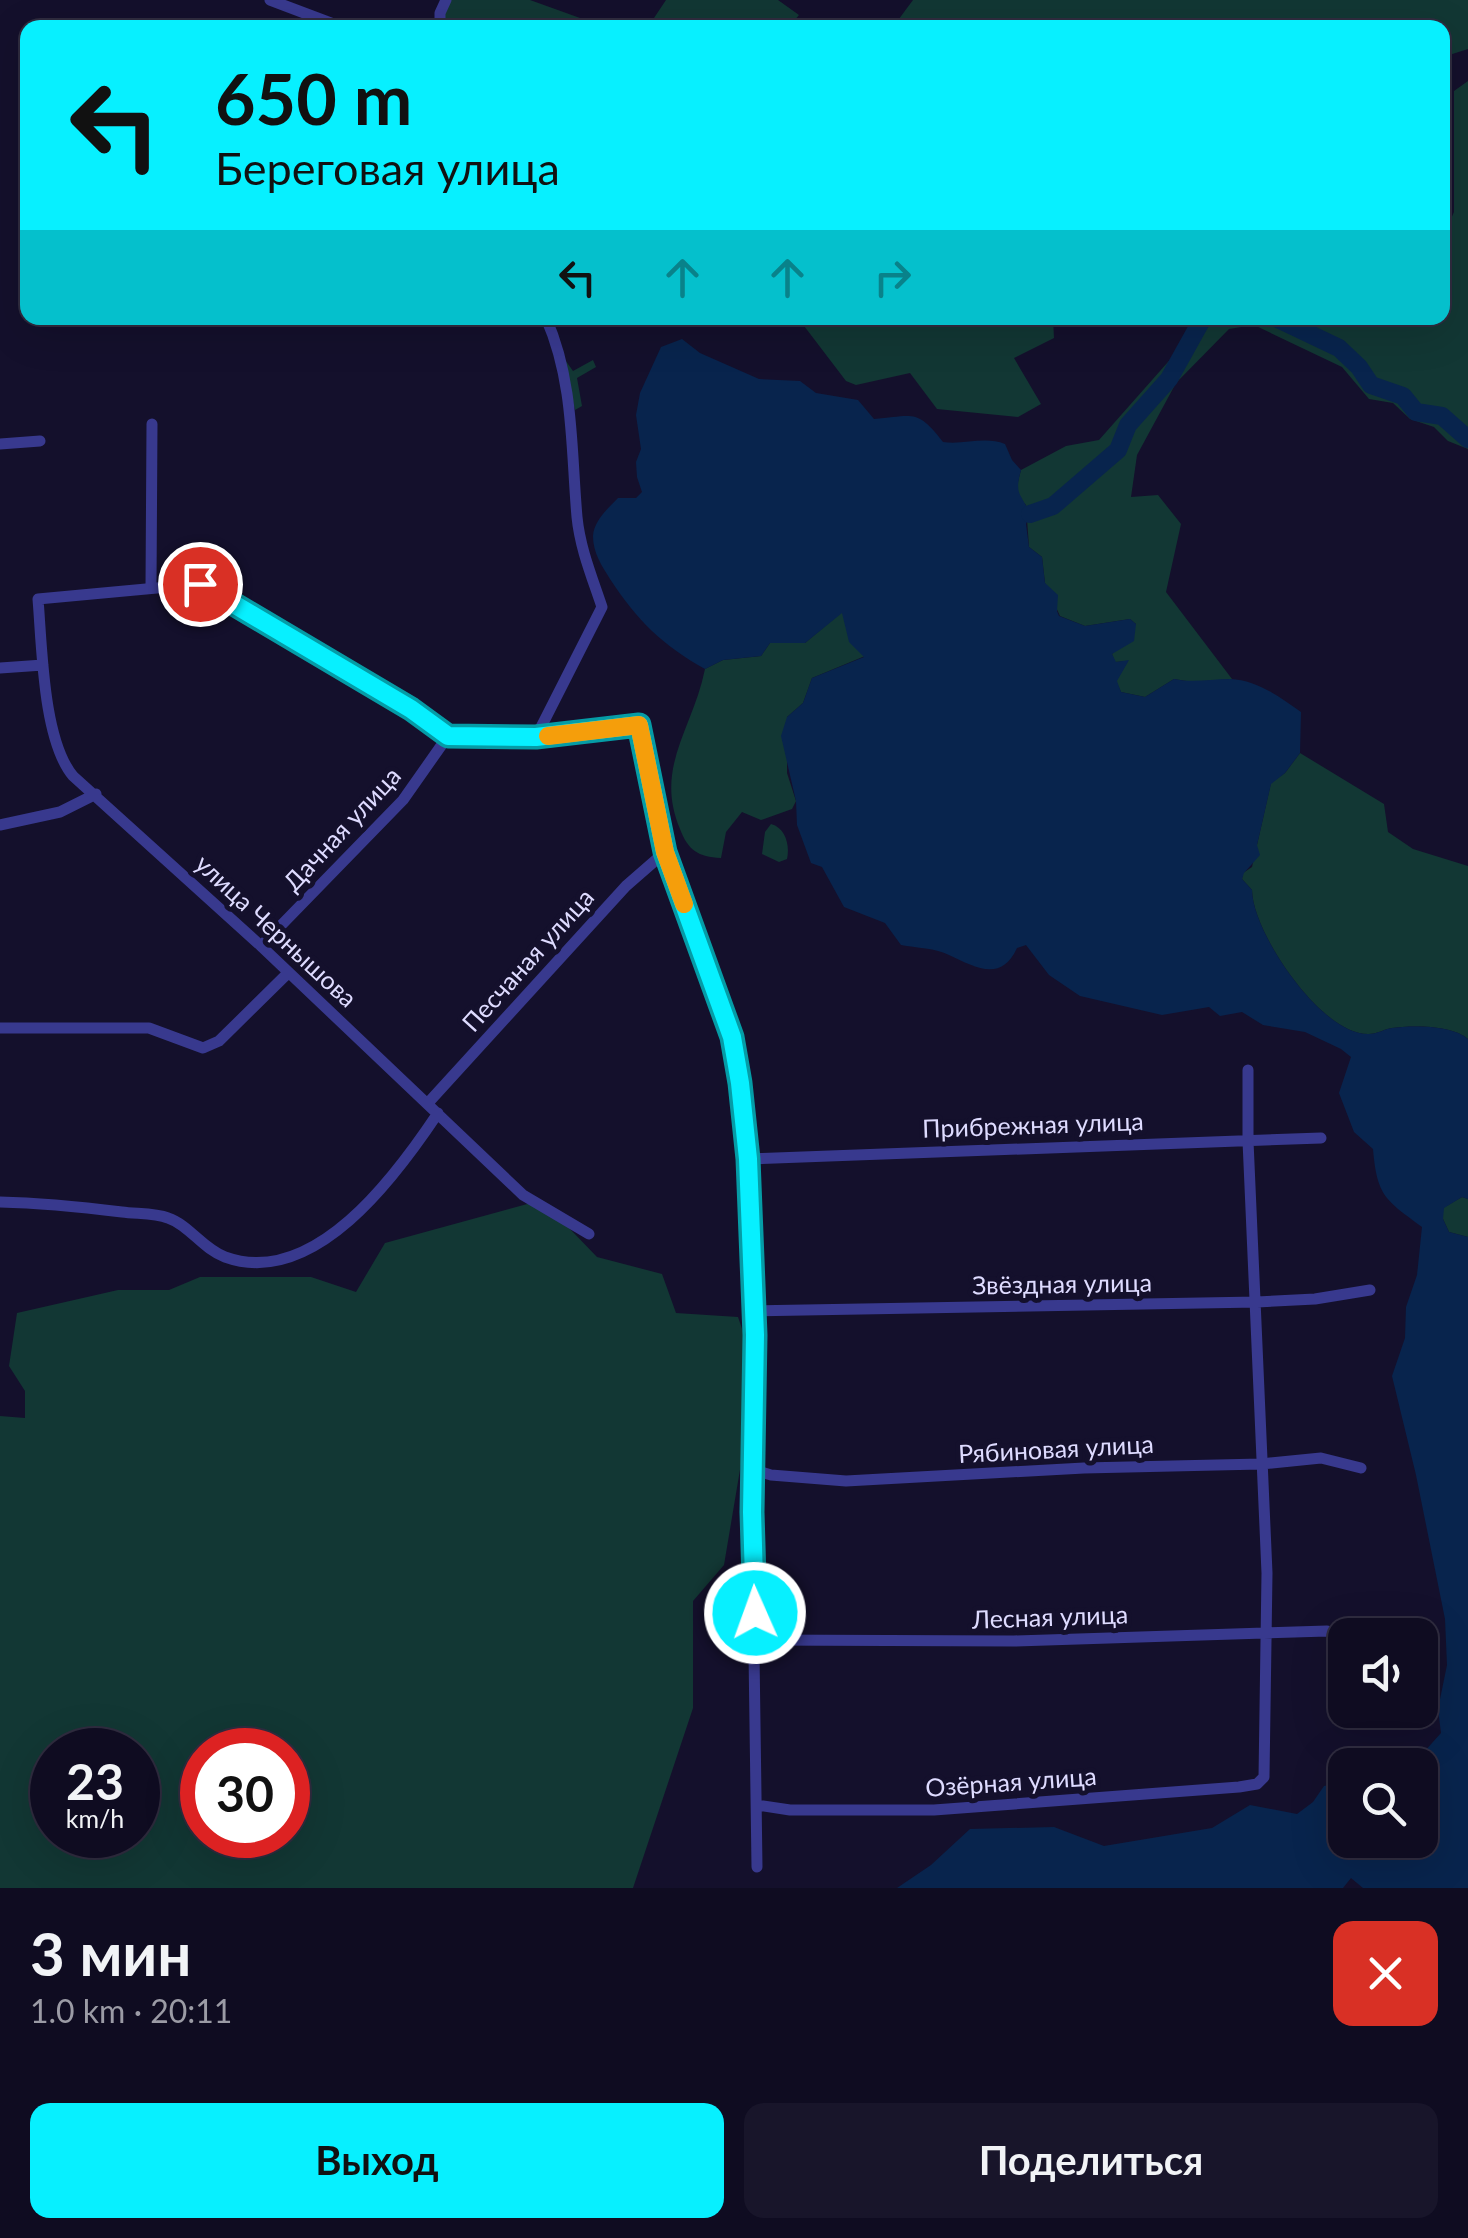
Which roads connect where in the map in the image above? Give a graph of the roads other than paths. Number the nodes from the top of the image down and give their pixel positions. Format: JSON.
{"nodes":[{"id":1,"x":270,"y":0,"type":"edge"},
{"id":2,"x":323,"y":20,"type":"edge"},
{"id":3,"x":549,"y":325,"type":"edge"},
{"id":4,"x":152,"y":424,"type":"dead end"},
{"id":5,"x":40,"y":441,"type":"dead end"},
{"id":6,"x":0,"y":444,"type":"edge"},
{"id":7,"x":151,"y":586,"type":"junction"},
{"id":8,"x":43,"y":665,"type":"junction"},
{"id":9,"x":0,"y":668,"type":"edge"},
{"id":10,"x":448,"y":736,"type":"junction"},
{"id":11,"x":536,"y":737,"type":"junction"},
{"id":12,"x":96,"y":794,"type":"junction"},
{"id":13,"x":0,"y":825,"type":"edge"},
{"id":14,"x":665,"y":852,"type":"junction"},
{"id":15,"x":261,"y":946,"type":"junction"},
{"id":16,"x":288,"y":973,"type":"junction"},
{"id":17,"x":0,"y":1028,"type":"edge"},
{"id":18,"x":1248,"y":1070,"type":"dead end"},
{"id":19,"x":428,"y":1103,"type":"junction"},
{"id":20,"x":438,"y":1113,"type":"junction"},
{"id":21,"x":1321,"y":1138,"type":"dead end"},
{"id":22,"x":1248,"y":1141,"type":"junction"},
{"id":23,"x":748,"y":1159,"type":"junction"},
{"id":24,"x":0,"y":1202,"type":"edge"},
{"id":25,"x":590,"y":1234,"type":"dead end"},
{"id":26,"x":1370,"y":1290,"type":"dead end"},
{"id":27,"x":1257,"y":1302,"type":"junction"},
{"id":28,"x":754,"y":1311,"type":"junction"},
{"id":29,"x":1261,"y":1464,"type":"junction"},
{"id":30,"x":1360,"y":1468,"type":"dead end"},
{"id":31,"x":754,"y":1470,"type":"junction"},
{"id":32,"x":1328,"y":1631,"type":"edge"},
{"id":33,"x":1265,"y":1633,"type":"junction"},
{"id":34,"x":756,"y":1640,"type":"junction"},
{"id":35,"x":757,"y":1805,"type":"junction"},
{"id":36,"x":757,"y":1867,"type":"dead end"}],
"edges":[{"from":1,"to":2,"type":"street"},
{"from":3,"to":11,"type":"street"},
{"from":4,"to":7,"type":"street"},
{"from":5,"to":6,"type":"street"},
{"from":7,"to":8,"type":"street","name":"улица Чернышова"},
{"from":7,"to":10,"type":"street"},
{"from":8,"to":9,"type":"street"},
{"from":8,"to":12,"type":"street","name":"улица Чернышова"},
{"from":10,"to":11,"type":"street"},
{"from":10,"to":15,"type":"street","name":"Дачная улица"},
{"from":11,"to":14,"type":"street"},
{"from":12,"to":13,"type":"street"},
{"from":12,"to":15,"type":"street","name":"улица Чернышова"},
{"from":14,"to":19,"type":"street","name":"Песчаная улица"},
{"from":14,"to":23,"type":"street"},
{"from":15,"to":16,"type":"street","name":"улица Чернышова"},
{"from":16,"to":17,"type":"street"},
{"from":16,"to":19,"type":"street","name":"улица Чернышова"},
{"from":18,"to":22,"type":"street"},
{"from":19,"to":20,"type":"street","name":"улица Чернышова"},
{"from":20,"to":24,"type":"street"},
{"from":20,"to":25,"type":"street","name":"улица Чернышова"},
{"from":21,"to":22,"type":"street","name":"Прибрежная улица"},
{"from":22,"to":23,"type":"street","name":"Прибрежная улица"},
{"from":22,"to":27,"type":"street"},
{"from":23,"to":28,"type":"street"},
{"from":26,"to":27,"type":"street","name":"Звёздная улица"},
{"from":27,"to":28,"type":"street","name":"Звёздная улица"},
{"from":27,"to":29,"type":"street"},
{"from":28,"to":31,"type":"street"},
{"from":29,"to":30,"type":"street","name":"Рябиновая улица"},
{"from":29,"to":31,"type":"street","name":"Рябиновая улица"},
{"from":29,"to":33,"type":"street"},
{"from":31,"to":34,"type":"street"},
{"from":32,"to":33,"type":"street","name":"Лесная улица"},
{"from":33,"to":34,"type":"street","name":"Лесная улица"},
{"from":33,"to":35,"type":"street","name":"Озёрная улица"},
{"from":34,"to":35,"type":"street"},
{"from":35,"to":36,"type":"street"}]}
